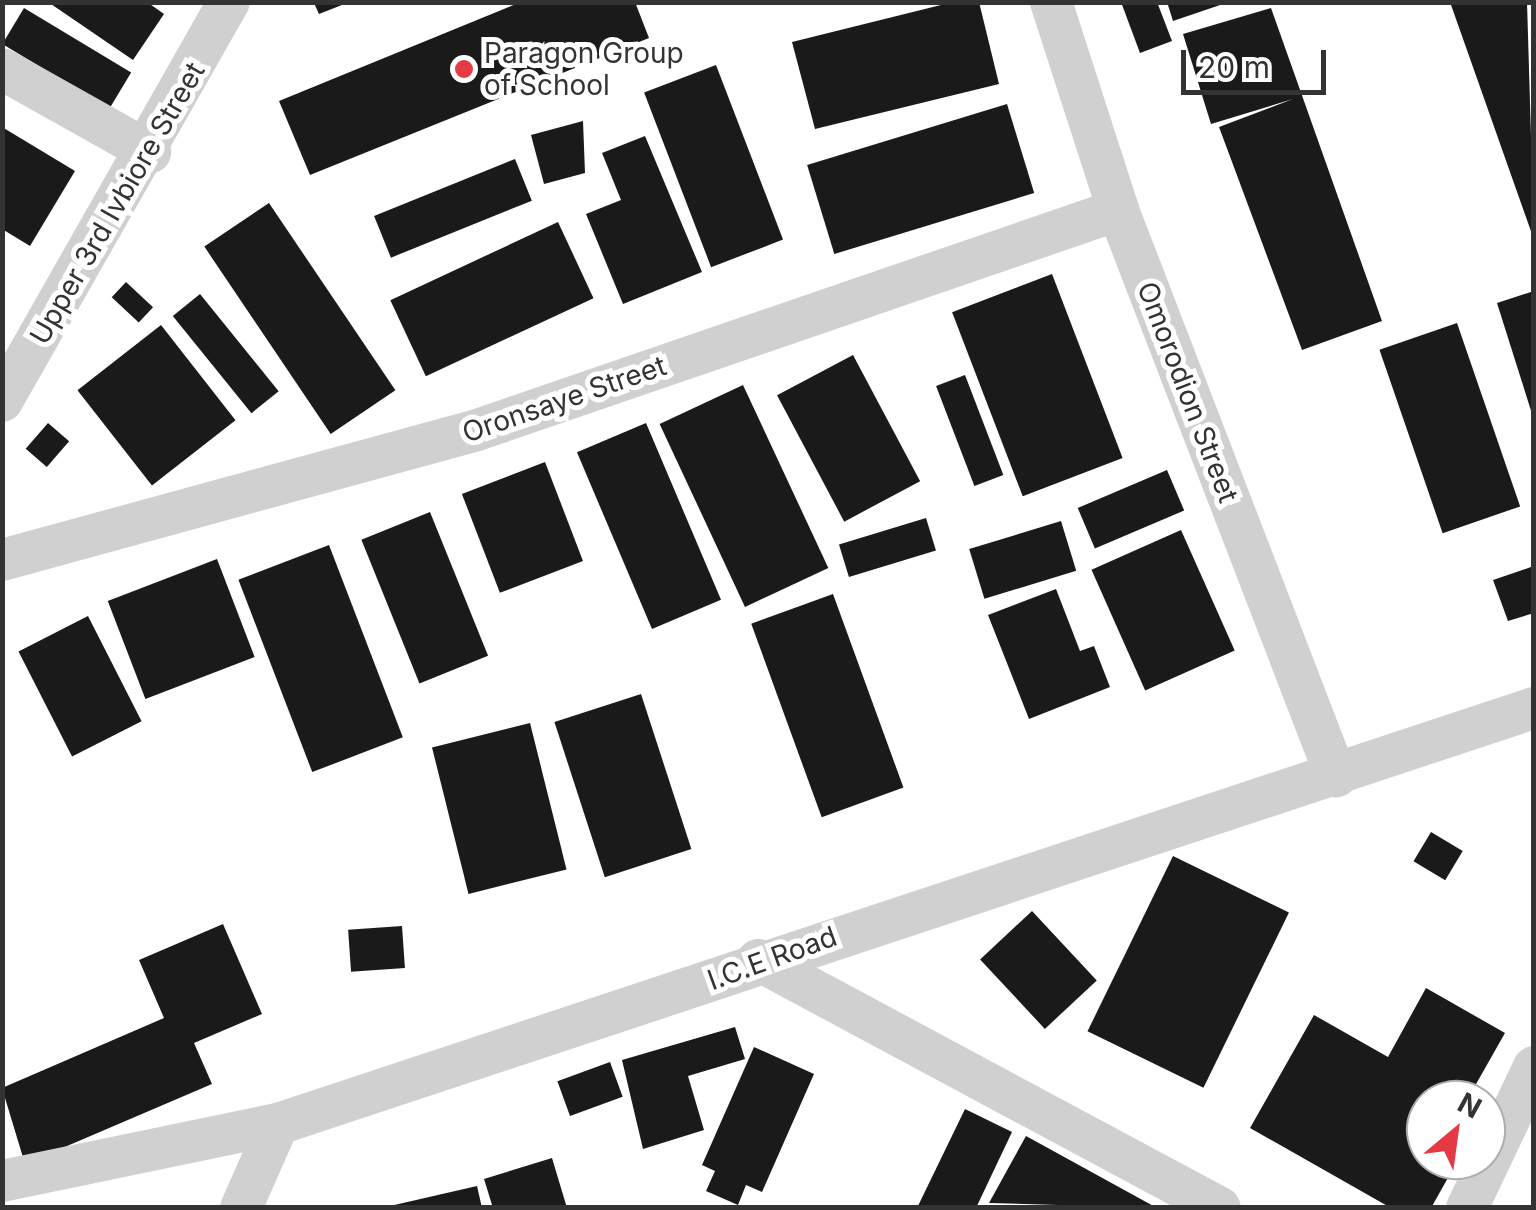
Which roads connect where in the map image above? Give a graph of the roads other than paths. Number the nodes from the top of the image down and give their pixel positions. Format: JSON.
{"nodes":[{"id":1,"x":229,"y":2,"type":"edge"},
{"id":2,"x":1051,"y":2,"type":"edge"},
{"id":3,"x":2,"y":69,"type":"edge"},
{"id":4,"x":150,"y":152,"type":"junction"},
{"id":5,"x":1118,"y":210,"type":"junction"},
{"id":6,"x":2,"y":402,"type":"edge"},
{"id":7,"x":2,"y":560,"type":"edge"},
{"id":8,"x":1534,"y":708,"type":"edge"},
{"id":9,"x":1336,"y":776,"type":"junction"},
{"id":10,"x":758,"y":960,"type":"junction"},
{"id":11,"x":1534,"y":1068,"type":"edge"},
{"id":12,"x":278,"y":1124,"type":"junction"},
{"id":13,"x":2,"y":1181,"type":"edge"},
{"id":14,"x":241,"y":1208,"type":"edge"},
{"id":15,"x":1220,"y":1208,"type":"edge"},
{"id":16,"x":1467,"y":1208,"type":"edge"}],
"edges":[{"from":1,"to":4,"type":"street","name":"Upper 3rd Ivbiore Street"},
{"from":2,"to":5,"type":"street","name":"Omorodion Street"},
{"from":3,"to":4,"type":"street"},
{"from":4,"to":6,"type":"street","name":"Upper 3rd Ivbiore Street"},
{"from":5,"to":7,"type":"street","name":"Oronsaye Street"},
{"from":5,"to":9,"type":"street","name":"Omorodion Street"},
{"from":8,"to":9,"type":"street","name":"I.C.E Road"},
{"from":9,"to":10,"type":"street","name":"I.C.E Road"},
{"from":10,"to":12,"type":"street","name":"I.C.E Road"},
{"from":10,"to":15,"type":"street"},
{"from":11,"to":16,"type":"street"},
{"from":12,"to":13,"type":"street","name":"I.C.E Road"},
{"from":12,"to":14,"type":"street"}]}
